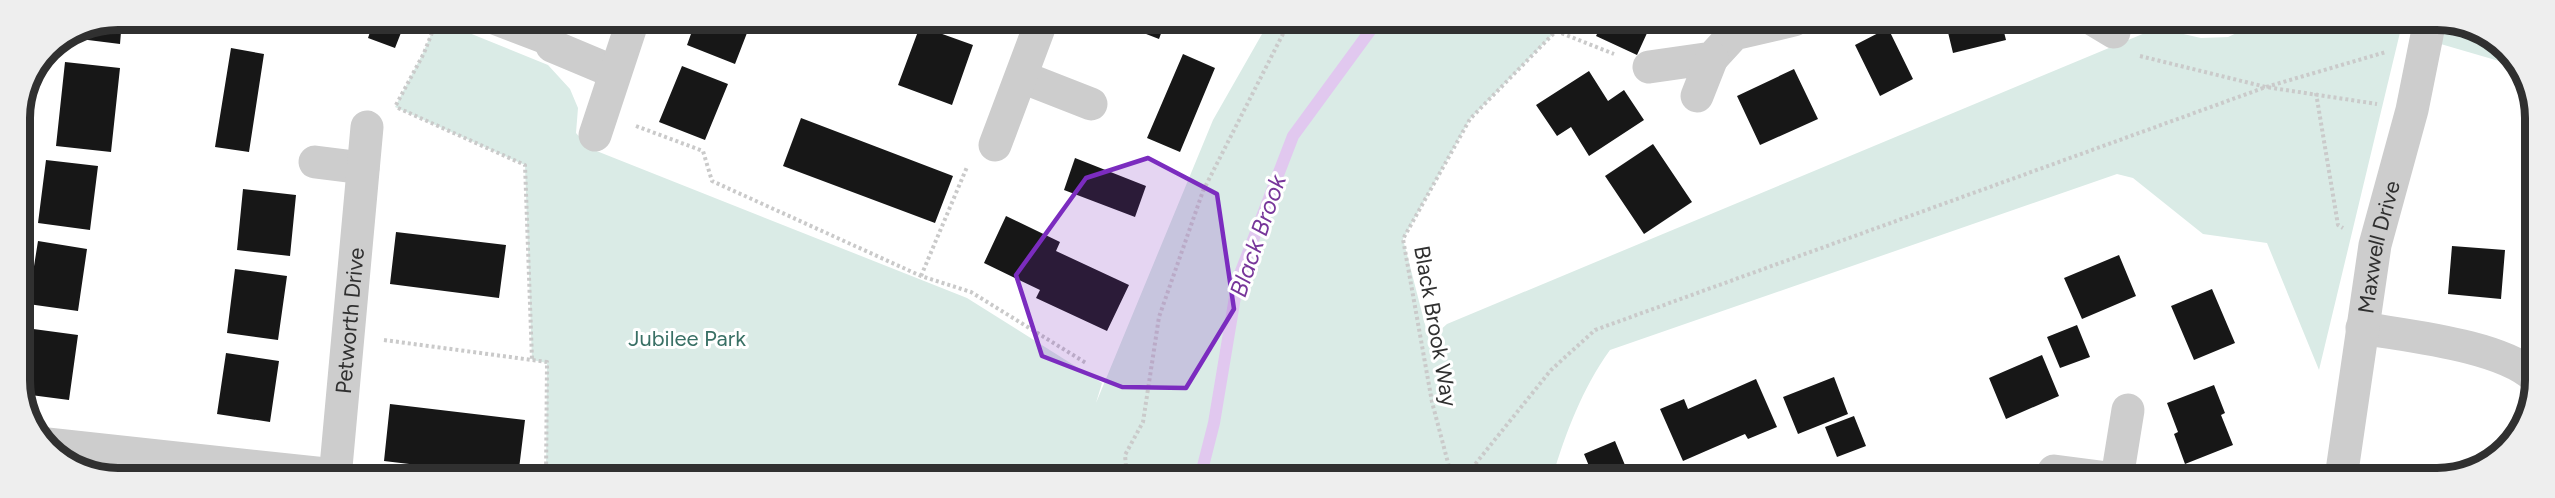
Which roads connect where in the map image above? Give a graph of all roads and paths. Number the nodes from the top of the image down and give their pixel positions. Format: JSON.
{"nodes":[{"id":1,"x":433,"y":30,"type":"edge"},
{"id":2,"x":510,"y":30,"type":"edge"},
{"id":3,"x":629,"y":30,"type":"edge"},
{"id":4,"x":1038,"y":30,"type":"edge"},
{"id":5,"x":1285,"y":30,"type":"edge"},
{"id":6,"x":1748,"y":30,"type":"edge"},
{"id":7,"x":2107,"y":30,"type":"edge"},
{"id":8,"x":2428,"y":30,"type":"edge"},
{"id":9,"x":1556,"y":31,"type":"joint"},
{"id":10,"x":552,"y":46,"type":"joint"},
{"id":11,"x":1712,"y":58,"type":"junction"},
{"id":12,"x":1649,"y":67,"type":"joint"},
{"id":13,"x":614,"y":72,"type":"junction"},
{"id":14,"x":1022,"y":77,"type":"junction"},
{"id":15,"x":2266,"y":87,"type":"junction"},
{"id":16,"x":2316,"y":93,"type":"junction"},
{"id":17,"x":1697,"y":96,"type":"dead end"},
{"id":18,"x":1091,"y":104,"type":"dead end"},
{"id":19,"x":2412,"y":110,"type":"junction"},
{"id":20,"x":598,"y":124,"type":"joint"},
{"id":21,"x":367,"y":127,"type":"dead end"},
{"id":22,"x":995,"y":145,"type":"joint"},
{"id":23,"x":315,"y":162,"type":"dead end"},
{"id":24,"x":363,"y":168,"type":"junction"},
{"id":25,"x":2375,"y":245,"type":"junction"},
{"id":26,"x":921,"y":276,"type":"junction"},
{"id":27,"x":2362,"y":328,"type":"junction"},
{"id":28,"x":348,"y":335,"type":"junction"},
{"id":29,"x":532,"y":360,"type":"junction"},
{"id":30,"x":1086,"y":363,"type":"dead end"},
{"id":31,"x":2525,"y":370,"type":"edge"},
{"id":32,"x":2128,"y":410,"type":"dead end"},
{"id":33,"x":60,"y":446,"type":"edge"},
{"id":34,"x":214,"y":468,"type":"edge"},
{"id":35,"x":336,"y":468,"type":"edge"},
{"id":36,"x":546,"y":468,"type":"edge"},
{"id":37,"x":1126,"y":468,"type":"edge"},
{"id":38,"x":1449,"y":468,"type":"edge"},
{"id":39,"x":1472,"y":468,"type":"edge"},
{"id":40,"x":2119,"y":468,"type":"edge"},
{"id":41,"x":2342,"y":468,"type":"edge"}],
"edges":[{"from":1,"to":29,"type":"path"},
{"from":2,"to":10,"type":"lane"},
{"from":3,"to":13,"type":"street"},
{"from":4,"to":14,"type":"street"},
{"from":5,"to":37,"type":"path"},
{"from":6,"to":11,"type":"street"},
{"from":7,"to":15,"type":"path"},
{"from":8,"to":15,"type":"path"},
{"from":8,"to":19,"type":"street","name":"Maxwell Drive"},
{"from":9,"to":12,"type":"path"},
{"from":9,"to":38,"type":"path","name":"Black Brook Way"},
{"from":10,"to":13,"type":"street"},
{"from":11,"to":12,"type":"street"},
{"from":11,"to":17,"type":"street"},
{"from":13,"to":20,"type":"street"},
{"from":14,"to":18,"type":"street"},
{"from":14,"to":22,"type":"street"},
{"from":15,"to":16,"type":"path"},
{"from":15,"to":39,"type":"path"},
{"from":16,"to":19,"type":"path"},
{"from":16,"to":25,"type":"path"},
{"from":19,"to":25,"type":"street","name":"Maxwell Drive"},
{"from":20,"to":26,"type":"path"},
{"from":21,"to":24,"type":"street","name":"Petworth Drive"},
{"from":22,"to":26,"type":"path"},
{"from":23,"to":24,"type":"street"},
{"from":24,"to":28,"type":"street","name":"Petworth Drive"},
{"from":25,"to":27,"type":"street","name":"Maxwell Drive"},
{"from":26,"to":30,"type":"path"},
{"from":27,"to":31,"type":"street"},
{"from":27,"to":41,"type":"street","name":"Maxwell Drive"},
{"from":28,"to":29,"type":"path"},
{"from":28,"to":35,"type":"street","name":"Petworth Drive"},
{"from":29,"to":36,"type":"path"},
{"from":32,"to":40,"type":"street"},
{"from":33,"to":34,"type":"street","name":"Petworth Drive"}]}
